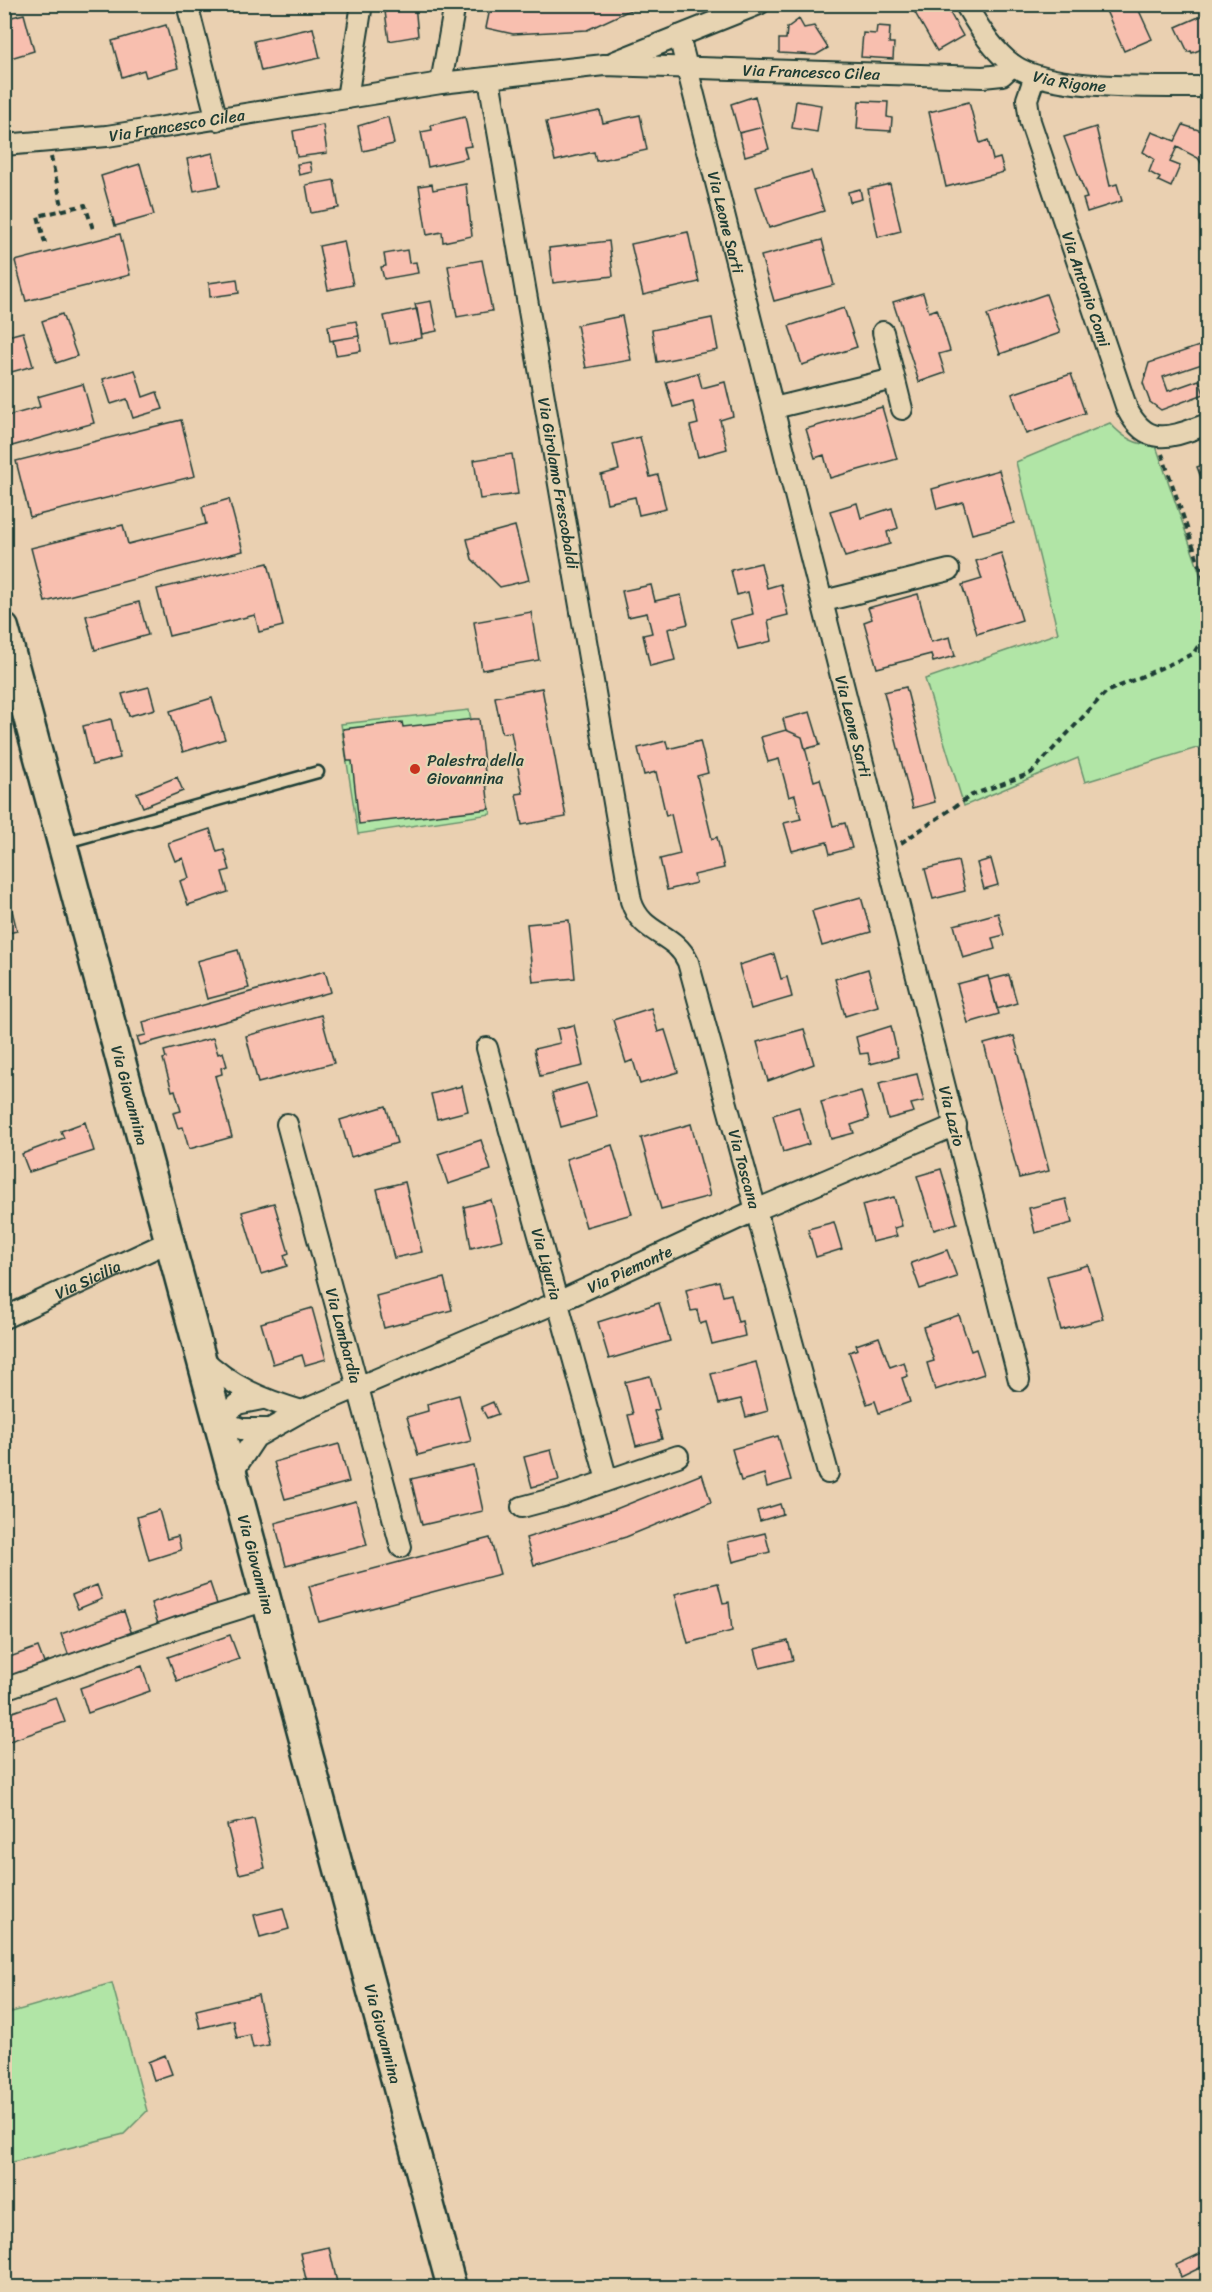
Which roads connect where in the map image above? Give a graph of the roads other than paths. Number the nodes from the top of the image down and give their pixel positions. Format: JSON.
{"nodes":[{"id":1,"x":187,"y":4,"type":"edge"},
{"id":2,"x":362,"y":4,"type":"edge"},
{"id":3,"x":455,"y":4,"type":"edge"},
{"id":4,"x":759,"y":4,"type":"edge"},
{"id":5,"x":965,"y":4,"type":"edge"},
{"id":6,"x":679,"y":36,"type":"junction"},
{"id":7,"x":604,"y":65,"type":"junction"},
{"id":8,"x":1013,"y":65,"type":"junction"},
{"id":9,"x":687,"y":67,"type":"junction"},
{"id":10,"x":1035,"y":76,"type":"junction"},
{"id":11,"x":489,"y":79,"type":"junction"},
{"id":12,"x":441,"y":83,"type":"junction"},
{"id":13,"x":1208,"y":87,"type":"edge"},
{"id":14,"x":347,"y":98,"type":"junction"},
{"id":15,"x":217,"y":120,"type":"junction"},
{"id":16,"x":4,"y":145,"type":"edge"},
{"id":17,"x":883,"y":332,"type":"dead end"},
{"id":18,"x":894,"y":379,"type":"junction"},
{"id":19,"x":774,"y":408,"type":"junction"},
{"id":20,"x":902,"y":409,"type":"dead end"},
{"id":21,"x":1208,"y":424,"type":"edge"},
{"id":22,"x":949,"y":570,"type":"dead end"},
{"id":23,"x":824,"y":600,"type":"junction"},
{"id":24,"x":4,"y":628,"type":"edge"},
{"id":25,"x":318,"y":772,"type":"dead end"},
{"id":26,"x":63,"y":843,"type":"junction"},
{"id":27,"x":888,"y":852,"type":"joint"},
{"id":28,"x":628,"y":888,"type":"joint"},
{"id":29,"x":487,"y":1048,"type":"dead end"},
{"id":30,"x":287,"y":1124,"type":"dead end"},
{"id":31,"x":956,"y":1125,"type":"junction"},
{"id":32,"x":756,"y":1210,"type":"junction"},
{"id":33,"x":170,"y":1241,"type":"junction"},
{"id":34,"x":558,"y":1302,"type":"junction"},
{"id":35,"x":4,"y":1318,"type":"edge"},
{"id":36,"x":201,"y":1357,"type":"junction"},
{"id":37,"x":1019,"y":1380,"type":"dead end"},
{"id":38,"x":358,"y":1386,"type":"junction"},
{"id":39,"x":262,"y":1399,"type":"junction"},
{"id":40,"x":302,"y":1411,"type":"junction"},
{"id":41,"x":219,"y":1421,"type":"junction"},
{"id":42,"x":267,"y":1429,"type":"junction"},
{"id":43,"x":678,"y":1456,"type":"dead end"},
{"id":44,"x":232,"y":1473,"type":"junction"},
{"id":45,"x":828,"y":1473,"type":"dead end"},
{"id":46,"x":607,"y":1480,"type":"junction"},
{"id":47,"x":522,"y":1507,"type":"dead end"},
{"id":48,"x":401,"y":1547,"type":"dead end"},
{"id":49,"x":267,"y":1600,"type":"junction"},
{"id":50,"x":4,"y":1689,"type":"edge"},
{"id":51,"x":452,"y":2288,"type":"edge"}],
"edges":[{"from":1,"to":15,"type":"street"},
{"from":2,"to":14,"type":"street"},
{"from":3,"to":12,"type":"street"},
{"from":4,"to":6,"type":"street","name":"Via Francesco Cilea"},
{"from":5,"to":8,"type":"street","name":"Via Rigone"},
{"from":6,"to":7,"type":"street","name":"Via Francesco Cilea"},
{"from":6,"to":9,"type":"street","name":"Via Leone Sarti"},
{"from":7,"to":9,"type":"street","name":"Via Francesco Cilea"},
{"from":7,"to":11,"type":"street","name":"Via Francesco Cilea"},
{"from":8,"to":9,"type":"street","name":"Via Francesco Cilea"},
{"from":8,"to":10,"type":"street","name":"Via Rigone"},
{"from":9,"to":19,"type":"street","name":"Via Leone Sarti"},
{"from":10,"to":13,"type":"street","name":"Via Rigone"},
{"from":10,"to":21,"type":"street","name":"Via Antonio Comi"},
{"from":11,"to":12,"type":"street","name":"Via Francesco Cilea"},
{"from":11,"to":28,"type":"street","name":"Via Girolamo Frescobaldi"},
{"from":12,"to":14,"type":"street","name":"Via Francesco Cilea"},
{"from":14,"to":15,"type":"street","name":"Via Francesco Cilea"},
{"from":15,"to":16,"type":"street","name":"Via Francesco Cilea"},
{"from":17,"to":18,"type":"street"},
{"from":18,"to":19,"type":"street"},
{"from":18,"to":20,"type":"street"},
{"from":19,"to":23,"type":"street","name":"Via Leone Sarti"},
{"from":22,"to":23,"type":"street"},
{"from":23,"to":27,"type":"street","name":"Via Leone Sarti"},
{"from":24,"to":26,"type":"street","name":"Via Giovannina"},
{"from":25,"to":26,"type":"lane"},
{"from":26,"to":33,"type":"street","name":"Via Giovannina"},
{"from":27,"to":31,"type":"street","name":"Via Lazio"},
{"from":28,"to":32,"type":"street","name":"Via Toscana"},
{"from":29,"to":34,"type":"street","name":"Via Liguria"},
{"from":30,"to":38,"type":"street","name":"Via Lombardia"},
{"from":31,"to":32,"type":"street","name":"Via Piemonte"},
{"from":31,"to":37,"type":"street","name":"Via Lazio"},
{"from":32,"to":34,"type":"street","name":"Via Piemonte"},
{"from":32,"to":45,"type":"street","name":"Via Toscana"},
{"from":33,"to":35,"type":"street","name":"Via Sicilia"},
{"from":33,"to":36,"type":"street","name":"Via Giovannina"},
{"from":34,"to":38,"type":"street","name":"Via Piemonte"},
{"from":34,"to":46,"type":"street","name":"Via Liguria"},
{"from":36,"to":39,"type":"street"},
{"from":36,"to":41,"type":"street","name":"Via Giovannina"},
{"from":38,"to":40,"type":"street","name":"Via Piemonte"},
{"from":38,"to":48,"type":"street","name":"Via Lombardia"},
{"from":39,"to":40,"type":"street"},
{"from":39,"to":41,"type":"street"},
{"from":40,"to":42,"type":"street","name":"Via Piemonte"},
{"from":41,"to":42,"type":"street"},
{"from":41,"to":44,"type":"street","name":"Via Giovannina"},
{"from":42,"to":44,"type":"street","name":"Via Piemonte"},
{"from":43,"to":46,"type":"street"},
{"from":44,"to":49,"type":"street","name":"Via Giovannina"},
{"from":46,"to":47,"type":"street"},
{"from":49,"to":50,"type":"street"},
{"from":49,"to":51,"type":"street","name":"Via Giovannina"}]}
